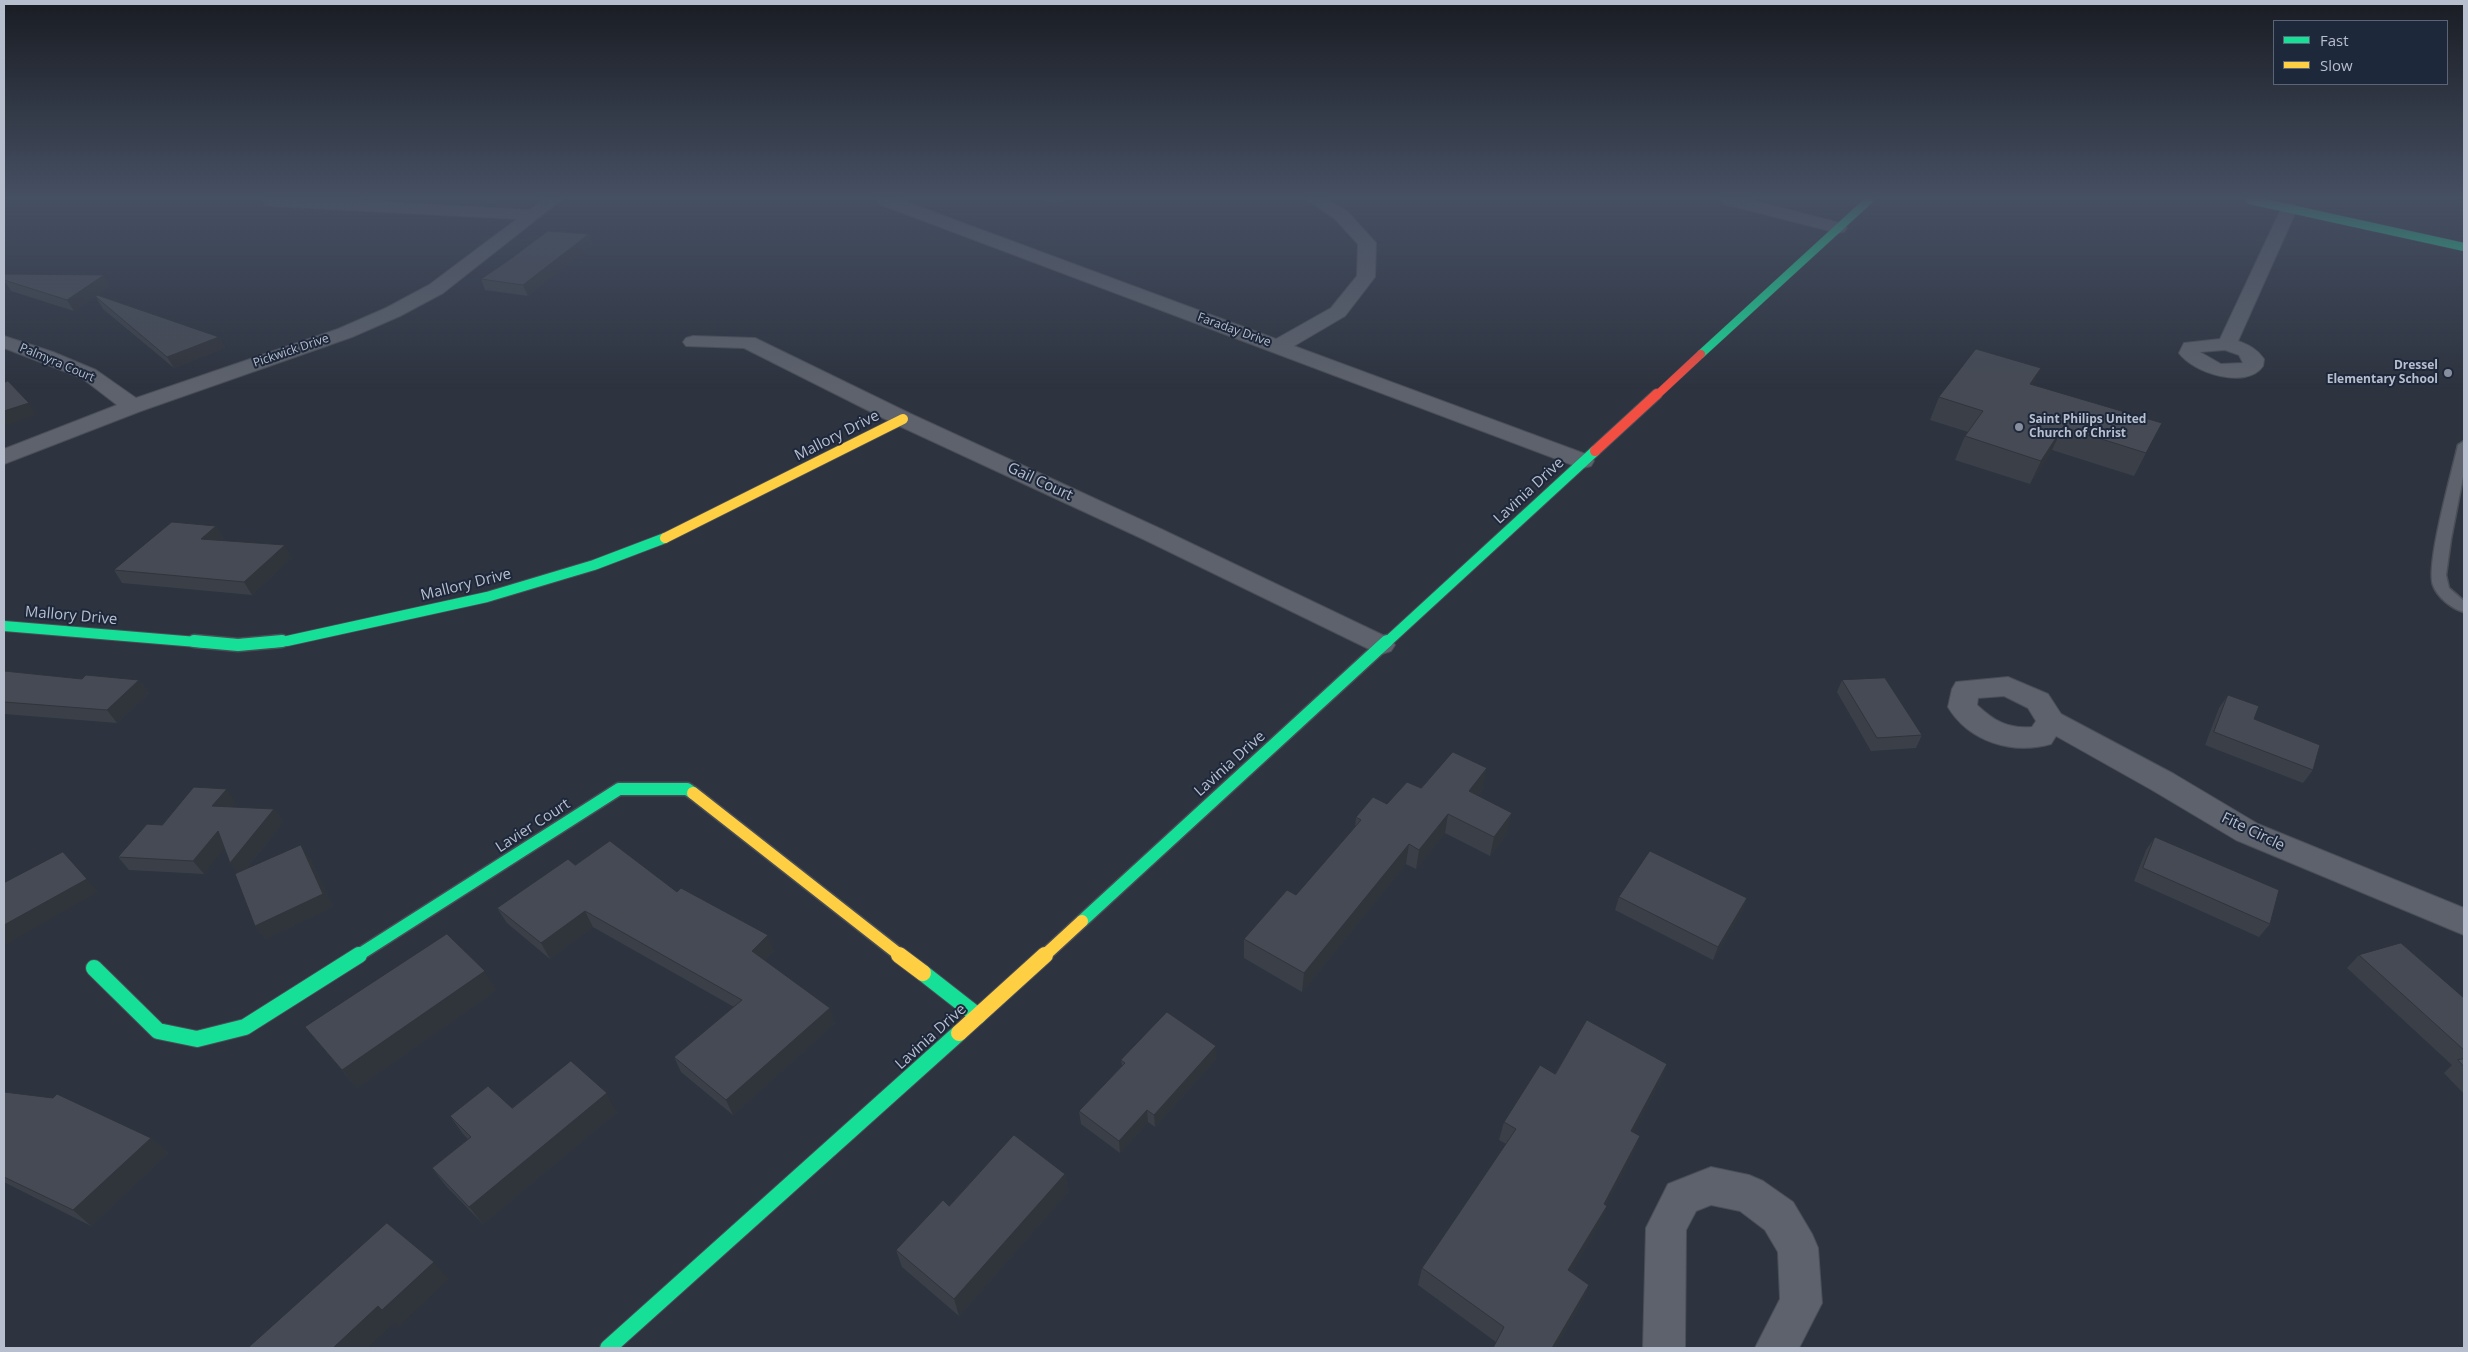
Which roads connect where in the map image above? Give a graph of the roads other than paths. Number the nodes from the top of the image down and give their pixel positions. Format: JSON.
{"nodes":[{"id":1,"x":470,"y":263,"type":"edge"},
{"id":2,"x":1055,"y":263,"type":"edge"},
{"id":3,"x":1366,"y":263,"type":"edge"},
{"id":4,"x":1800,"y":263,"type":"edge"},
{"id":5,"x":2264,"y":263,"type":"edge"},
{"id":6,"x":4,"y":342,"type":"edge"},
{"id":7,"x":692,"y":342,"type":"dead end"},
{"id":8,"x":2227,"y":344,"type":"dead end"},
{"id":9,"x":1279,"y":346,"type":"junction"},
{"id":10,"x":133,"y":406,"type":"junction"},
{"id":11,"x":902,"y":419,"type":"junction"},
{"id":12,"x":2464,"y":445,"type":"edge"},
{"id":13,"x":4,"y":457,"type":"edge"},
{"id":14,"x":1583,"y":462,"type":"junction"},
{"id":15,"x":2464,"y":608,"type":"edge"},
{"id":16,"x":4,"y":626,"type":"edge"},
{"id":17,"x":1382,"y":645,"type":"junction"},
{"id":18,"x":2051,"y":721,"type":"dead end"},
{"id":19,"x":2464,"y":922,"type":"edge"},
{"id":20,"x":94,"y":968,"type":"dead end"},
{"id":21,"x":978,"y":1016,"type":"junction"},
{"id":22,"x":608,"y":1348,"type":"edge"},
{"id":23,"x":1664,"y":1348,"type":"edge"},
{"id":24,"x":1776,"y":1348,"type":"edge"}],
"edges":[{"from":1,"to":10,"type":"street","name":"Pickwick Drive"},
{"from":2,"to":9,"type":"street","name":"Faraday Drive"},
{"from":3,"to":9,"type":"street"},
{"from":4,"to":14,"type":"street","name":"Lavinia Drive"},
{"from":5,"to":8,"type":"street"},
{"from":6,"to":10,"type":"street","name":"Palmyra Court"},
{"from":7,"to":11,"type":"street","name":"Gail Court"},
{"from":9,"to":14,"type":"street","name":"Faraday Drive"},
{"from":10,"to":13,"type":"street","name":"Pickwick Drive"},
{"from":11,"to":16,"type":"street","name":"Mallory Drive"},
{"from":11,"to":17,"type":"street","name":"Gail Court"},
{"from":12,"to":15,"type":"lane"},
{"from":14,"to":17,"type":"street","name":"Lavinia Drive"},
{"from":17,"to":21,"type":"street","name":"Lavinia Drive"},
{"from":18,"to":19,"type":"street","name":"Fite Circle"},
{"from":20,"to":21,"type":"street","name":"Lavier Court"},
{"from":21,"to":22,"type":"street","name":"Lavinia Drive"},
{"from":23,"to":24,"type":"street"}]}
